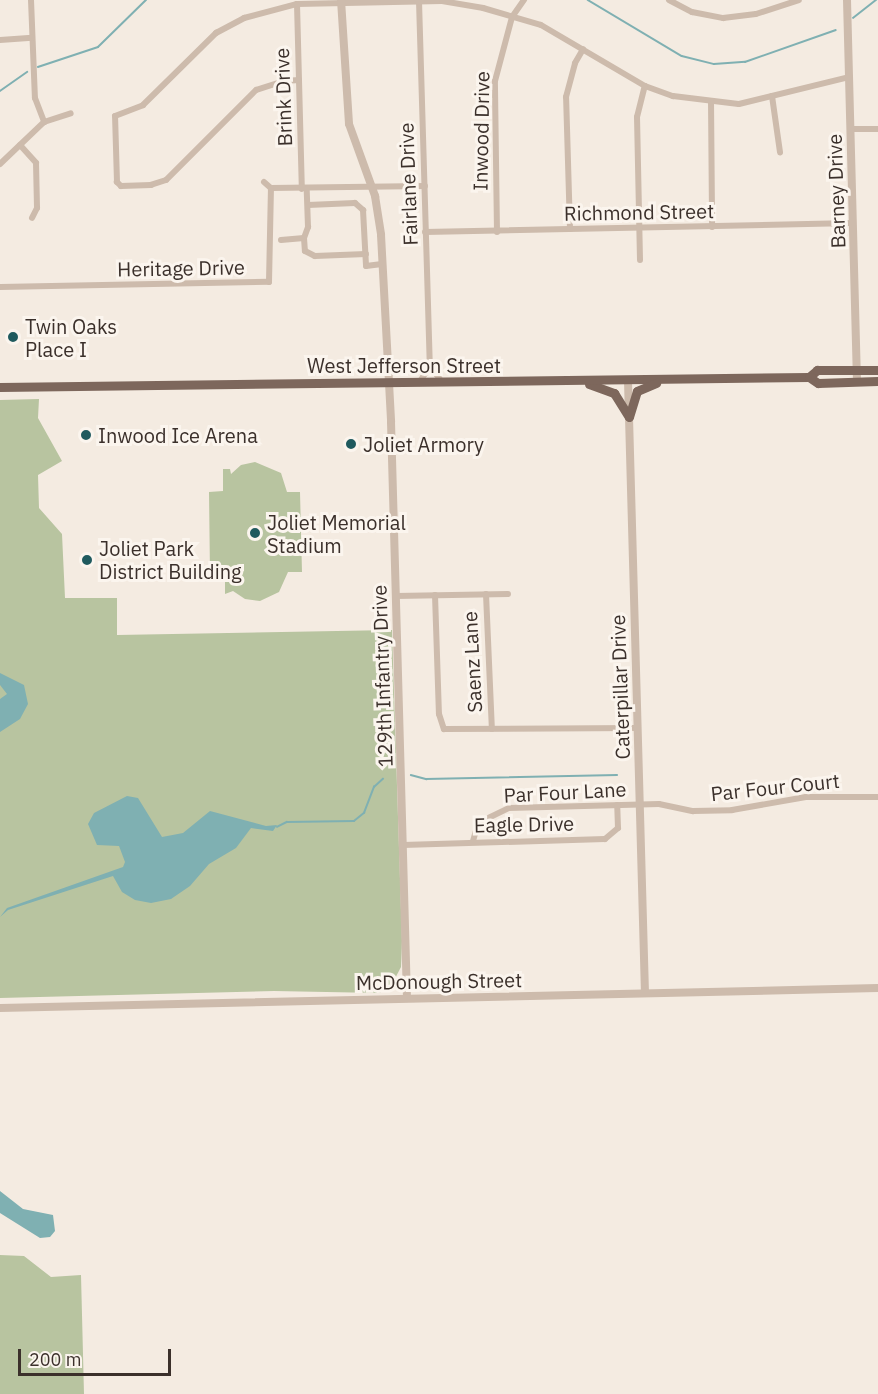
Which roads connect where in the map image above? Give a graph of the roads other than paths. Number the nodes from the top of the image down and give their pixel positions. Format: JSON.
{"nodes":[{"id":1,"x":31,"y":0,"type":"edge"},
{"id":2,"x":524,"y":0,"type":"edge"},
{"id":3,"x":669,"y":0,"type":"edge"},
{"id":4,"x":799,"y":0,"type":"edge"},
{"id":5,"x":847,"y":0,"type":"edge"},
{"id":6,"x":419,"y":1,"type":"edge"},
{"id":7,"x":341,"y":2,"type":"edge"},
{"id":8,"x":679,"y":2,"type":"edge"},
{"id":9,"x":778,"y":3,"type":"edge"},
{"id":10,"x":297,"y":4,"type":"junction"},
{"id":11,"x":512,"y":17,"type":"junction"},
{"id":12,"x":32,"y":38,"type":"junction"},
{"id":13,"x":0,"y":40,"type":"edge"},
{"id":14,"x":583,"y":49,"type":"junction"},
{"id":15,"x":849,"y":77,"type":"junction"},
{"id":16,"x":299,"y":80,"type":"junction"},
{"id":17,"x":645,"y":86,"type":"junction"},
{"id":18,"x":772,"y":96,"type":"junction"},
{"id":19,"x":711,"y":101,"type":"junction"},
{"id":20,"x":71,"y":113,"type":"dead end"},
{"id":21,"x":44,"y":122,"type":"junction"},
{"id":22,"x":851,"y":129,"type":"junction"},
{"id":23,"x":878,"y":129,"type":"edge"},
{"id":24,"x":20,"y":145,"type":"junction"},
{"id":25,"x":780,"y":152,"type":"dead end"},
{"id":26,"x":0,"y":164,"type":"edge"},
{"id":27,"x":264,"y":182,"type":"dead end"},
{"id":28,"x":425,"y":186,"type":"junction"},
{"id":29,"x":372,"y":187,"type":"junction"},
{"id":30,"x":271,"y":188,"type":"junction"},
{"id":31,"x":305,"y":189,"type":"junction"},
{"id":32,"x":308,"y":205,"type":"junction"},
{"id":33,"x":32,"y":218,"type":"dead end"},
{"id":34,"x":853,"y":223,"type":"junction"},
{"id":35,"x":639,"y":227,"type":"junction"},
{"id":36,"x":712,"y":227,"type":"junction"},
{"id":37,"x":570,"y":229,"type":"junction"},
{"id":38,"x":425,"y":232,"type":"junction"},
{"id":39,"x":497,"y":232,"type":"junction"},
{"id":40,"x":304,"y":238,"type":"junction"},
{"id":41,"x":281,"y":240,"type":"dead end"},
{"id":42,"x":366,"y":254,"type":"junction"},
{"id":43,"x":640,"y":260,"type":"dead end"},
{"id":44,"x":382,"y":264,"type":"junction"},
{"id":45,"x":0,"y":287,"type":"edge"},
{"id":46,"x":430,"y":366,"type":"junction"},
{"id":47,"x":878,"y":370,"type":"edge"},
{"id":48,"x":857,"y":371,"type":"junction"},
{"id":49,"x":808,"y":378,"type":"junction"},
{"id":50,"x":661,"y":380,"type":"junction"},
{"id":51,"x":628,"y":381,"type":"junction"},
{"id":52,"x":878,"y":381,"type":"edge"},
{"id":53,"x":584,"y":382,"type":"junction"},
{"id":54,"x":857,"y":382,"type":"junction"},
{"id":55,"x":387,"y":383,"type":"junction"},
{"id":56,"x":419,"y":383,"type":"junction"},
{"id":57,"x":442,"y":383,"type":"junction"},
{"id":58,"x":0,"y":387,"type":"edge"},
{"id":59,"x":629,"y":417,"type":"junction"},
{"id":60,"x":486,"y":594,"type":"junction"},
{"id":61,"x":508,"y":594,"type":"dead end"},
{"id":62,"x":435,"y":595,"type":"junction"},
{"id":63,"x":396,"y":596,"type":"junction"},
{"id":64,"x":638,"y":728,"type":"junction"},
{"id":65,"x":492,"y":729,"type":"junction"},
{"id":66,"x":822,"y":796,"type":"junction"},
{"id":67,"x":878,"y":797,"type":"edge"},
{"id":68,"x":640,"y":804,"type":"junction"},
{"id":69,"x":617,"y":805,"type":"junction"},
{"id":70,"x":822,"y":806,"type":"dead end"},
{"id":71,"x":473,"y":841,"type":"junction"},
{"id":72,"x":403,"y":844,"type":"junction"},
{"id":73,"x":878,"y":988,"type":"edge"},
{"id":74,"x":645,"y":992,"type":"junction"},
{"id":75,"x":408,"y":998,"type":"junction"},
{"id":76,"x":0,"y":1008,"type":"edge"}],
"edges":[{"from":1,"to":12,"type":"street"},
{"from":2,"to":11,"type":"street","name":"Inwood Drive"},
{"from":3,"to":8,"type":"street"},
{"from":4,"to":9,"type":"street"},
{"from":5,"to":15,"type":"street","name":"Barney Drive"},
{"from":6,"to":7,"type":"street"},
{"from":6,"to":11,"type":"street"},
{"from":6,"to":28,"type":"street","name":"Fairlane Drive"},
{"from":7,"to":10,"type":"street"},
{"from":7,"to":29,"type":"street","name":"129th Infantry Drive"},
{"from":8,"to":9,"type":"street"},
{"from":10,"to":16,"type":"street","name":"Brink Drive"},
{"from":10,"to":16,"type":"street"},
{"from":11,"to":14,"type":"street"},
{"from":11,"to":39,"type":"street","name":"Inwood Drive"},
{"from":12,"to":13,"type":"street"},
{"from":12,"to":21,"type":"street"},
{"from":14,"to":17,"type":"street"},
{"from":14,"to":37,"type":"street"},
{"from":15,"to":18,"type":"street"},
{"from":15,"to":22,"type":"street","name":"Barney Drive"},
{"from":16,"to":31,"type":"street","name":"Brink Drive"},
{"from":17,"to":19,"type":"street"},
{"from":17,"to":35,"type":"street"},
{"from":18,"to":19,"type":"street"},
{"from":18,"to":25,"type":"street"},
{"from":19,"to":36,"type":"street"},
{"from":20,"to":21,"type":"street"},
{"from":21,"to":24,"type":"street"},
{"from":22,"to":23,"type":"street"},
{"from":22,"to":34,"type":"street","name":"Barney Drive"},
{"from":24,"to":26,"type":"street"},
{"from":24,"to":33,"type":"street"},
{"from":27,"to":30,"type":"street"},
{"from":28,"to":29,"type":"street"},
{"from":28,"to":38,"type":"street","name":"Fairlane Drive"},
{"from":29,"to":31,"type":"street"},
{"from":29,"to":44,"type":"street","name":"129th Infantry Drive"},
{"from":30,"to":31,"type":"street"},
{"from":30,"to":45,"type":"street","name":"Heritage Drive"},
{"from":31,"to":32,"type":"street","name":"Brink Drive"},
{"from":32,"to":40,"type":"street","name":"Brink Drive"},
{"from":32,"to":42,"type":"street"},
{"from":34,"to":36,"type":"street","name":"Richmond Street"},
{"from":34,"to":48,"type":"street","name":"Barney Drive"},
{"from":35,"to":36,"type":"street","name":"Richmond Street"},
{"from":35,"to":37,"type":"street","name":"Richmond Street"},
{"from":35,"to":43,"type":"street"},
{"from":37,"to":39,"type":"street","name":"Richmond Street"},
{"from":38,"to":39,"type":"street","name":"Richmond Street"},
{"from":38,"to":46,"type":"street","name":"Fairlane Drive"},
{"from":40,"to":41,"type":"street"},
{"from":40,"to":42,"type":"street"},
{"from":42,"to":44,"type":"street"},
{"from":44,"to":55,"type":"street","name":"129th Infantry Drive"},
{"from":46,"to":56,"type":"street"},
{"from":46,"to":57,"type":"street"},
{"from":47,"to":48,"type":"main road","name":"West Jefferson Street"},
{"from":48,"to":49,"type":"main road","name":"West Jefferson Street"},
{"from":48,"to":54,"type":"street","name":"Barney Drive"},
{"from":49,"to":50,"type":"main road","name":"West Jefferson Street"},
{"from":49,"to":54,"type":"main road","name":"West Jefferson Street"},
{"from":50,"to":51,"type":"main road","name":"West Jefferson Street"},
{"from":50,"to":59,"type":"main road"},
{"from":51,"to":53,"type":"main road","name":"West Jefferson Street"},
{"from":51,"to":59,"type":"street","name":"Caterpillar Drive"},
{"from":52,"to":54,"type":"main road","name":"West Jefferson Street"},
{"from":53,"to":57,"type":"main road","name":"West Jefferson Street"},
{"from":53,"to":59,"type":"main road"},
{"from":55,"to":56,"type":"main road","name":"West Jefferson Street"},
{"from":55,"to":58,"type":"main road","name":"West Jefferson Street"},
{"from":55,"to":63,"type":"street","name":"129th Infantry Drive"},
{"from":56,"to":57,"type":"main road","name":"West Jefferson Street"},
{"from":59,"to":64,"type":"street","name":"Caterpillar Drive"},
{"from":60,"to":61,"type":"street"},
{"from":60,"to":62,"type":"street"},
{"from":60,"to":65,"type":"street","name":"Saenz Lane"},
{"from":62,"to":63,"type":"street"},
{"from":62,"to":65,"type":"street"},
{"from":63,"to":72,"type":"street","name":"129th Infantry Drive"},
{"from":64,"to":65,"type":"street"},
{"from":64,"to":68,"type":"street","name":"Caterpillar Drive"},
{"from":66,"to":67,"type":"street","name":"Par Four Court"},
{"from":66,"to":68,"type":"street","name":"Par Four Court"},
{"from":66,"to":70,"type":"street"},
{"from":68,"to":69,"type":"street","name":"Par Four Lane"},
{"from":68,"to":74,"type":"street","name":"Caterpillar Drive"},
{"from":69,"to":71,"type":"street","name":"Par Four Lane"},
{"from":69,"to":71,"type":"street","name":"Eagle Drive"},
{"from":71,"to":72,"type":"street","name":"Eagle Drive"},
{"from":72,"to":75,"type":"street","name":"129th Infantry Drive"},
{"from":73,"to":74,"type":"street","name":"McDonough Street"},
{"from":74,"to":75,"type":"street","name":"McDonough Street"},
{"from":75,"to":76,"type":"street","name":"McDonough Street"}]}
